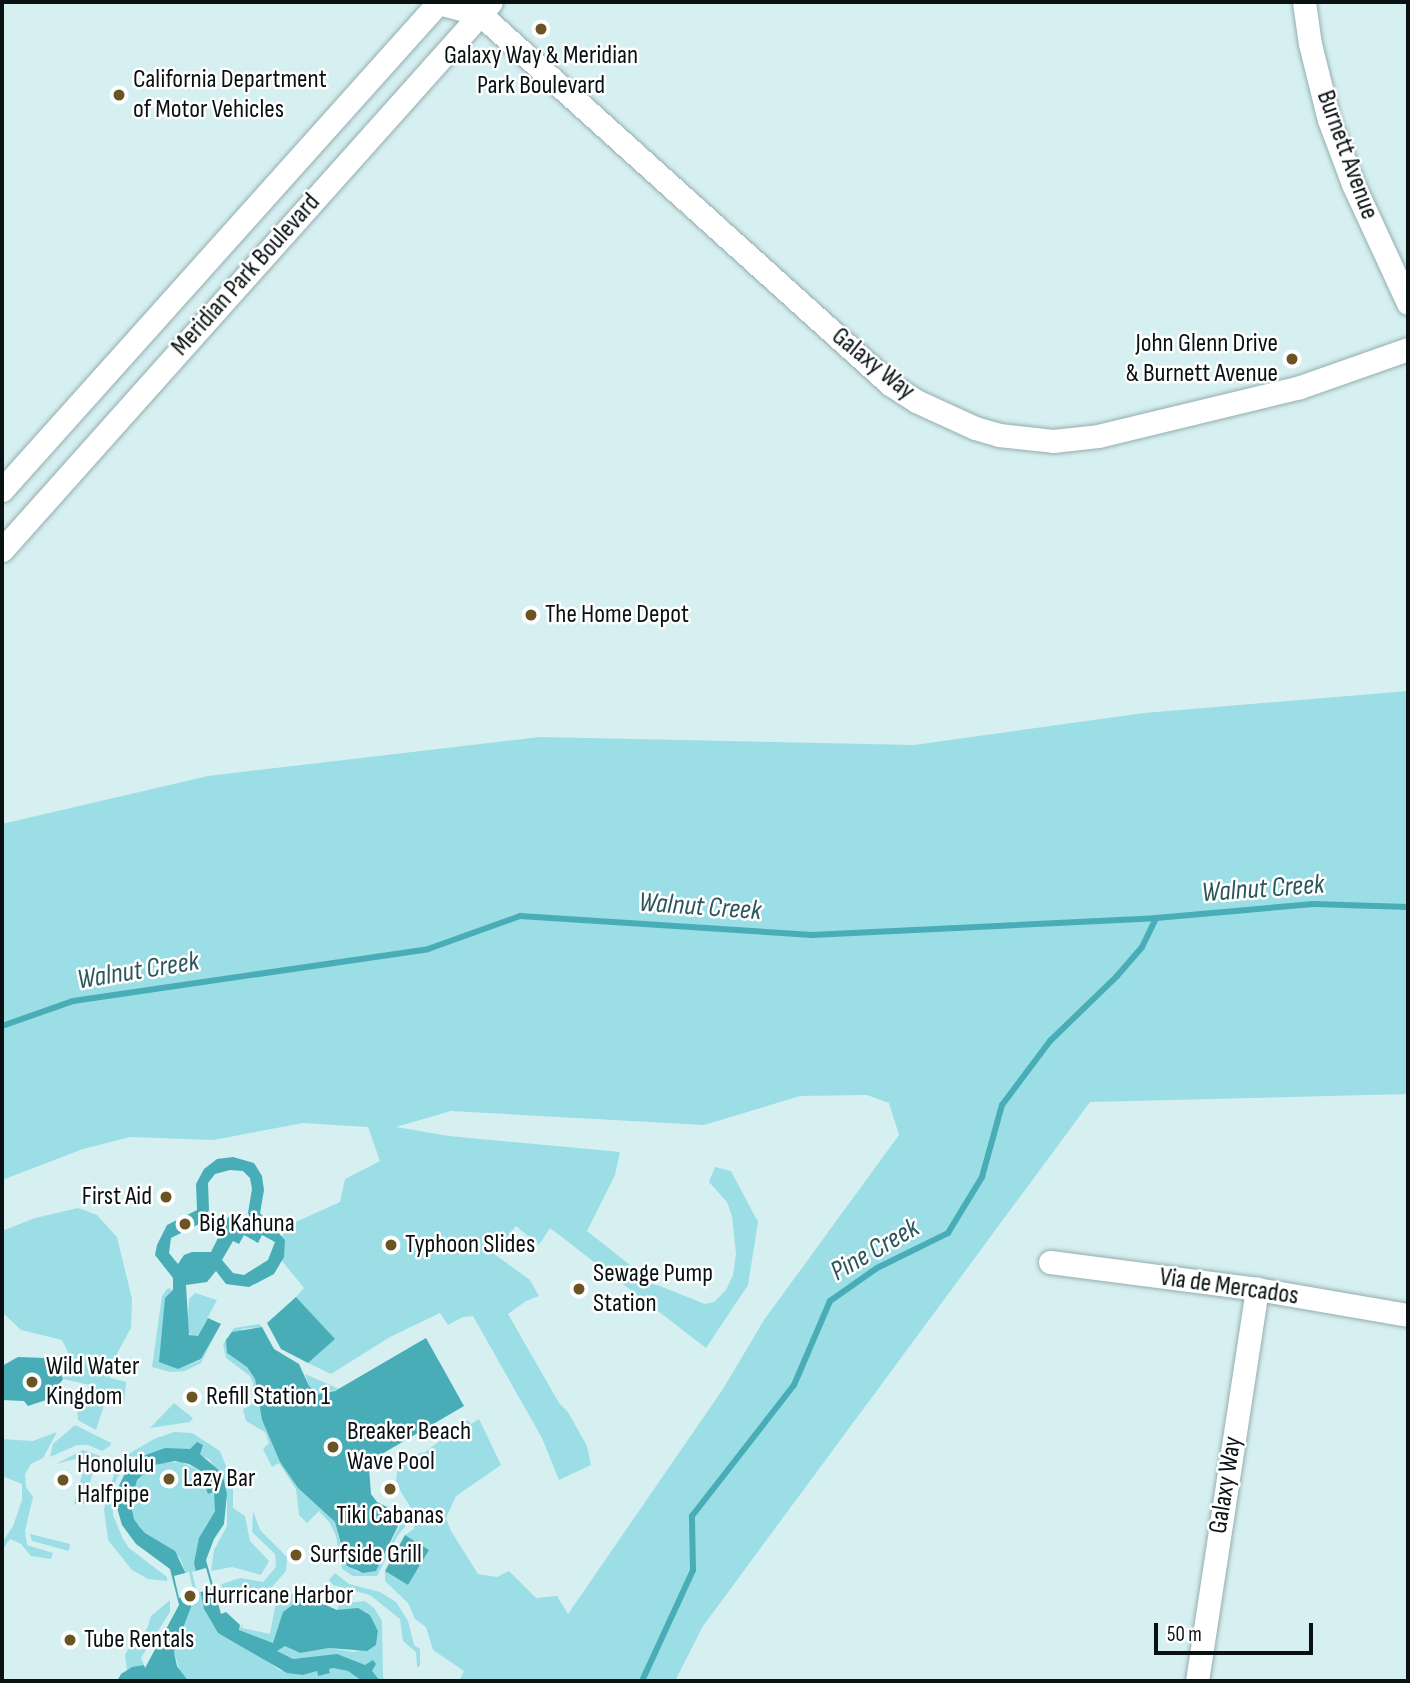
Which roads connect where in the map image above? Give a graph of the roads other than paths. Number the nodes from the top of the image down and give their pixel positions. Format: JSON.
{"nodes":[{"id":1,"x":437,"y":2,"type":"edge"},
{"id":2,"x":1304,"y":2,"type":"edge"},
{"id":3,"x":482,"y":6,"type":"edge"},
{"id":4,"x":1408,"y":303,"type":"edge"},
{"id":5,"x":1408,"y":349,"type":"edge"},
{"id":6,"x":2,"y":491,"type":"edge"},
{"id":7,"x":2,"y":550,"type":"edge"},
{"id":8,"x":1050,"y":1262,"type":"dead end"},
{"id":9,"x":1257,"y":1289,"type":"junction"},
{"id":10,"x":1408,"y":1315,"type":"edge"},
{"id":11,"x":1197,"y":1681,"type":"edge"}],
"edges":[{"from":1,"to":3,"type":"street","name":"Galaxy Way"},
{"from":1,"to":6,"type":"street","name":"Meridian Park Boulevard"},
{"from":2,"to":4,"type":"street","name":"Burnett Avenue"},
{"from":3,"to":5,"type":"street","name":"Galaxy Way"},
{"from":3,"to":7,"type":"street","name":"Meridian Park Boulevard"},
{"from":8,"to":9,"type":"street","name":"Via de Mercados"},
{"from":9,"to":10,"type":"street","name":"Via de Mercados"},
{"from":9,"to":11,"type":"street","name":"Galaxy Way"}]}
